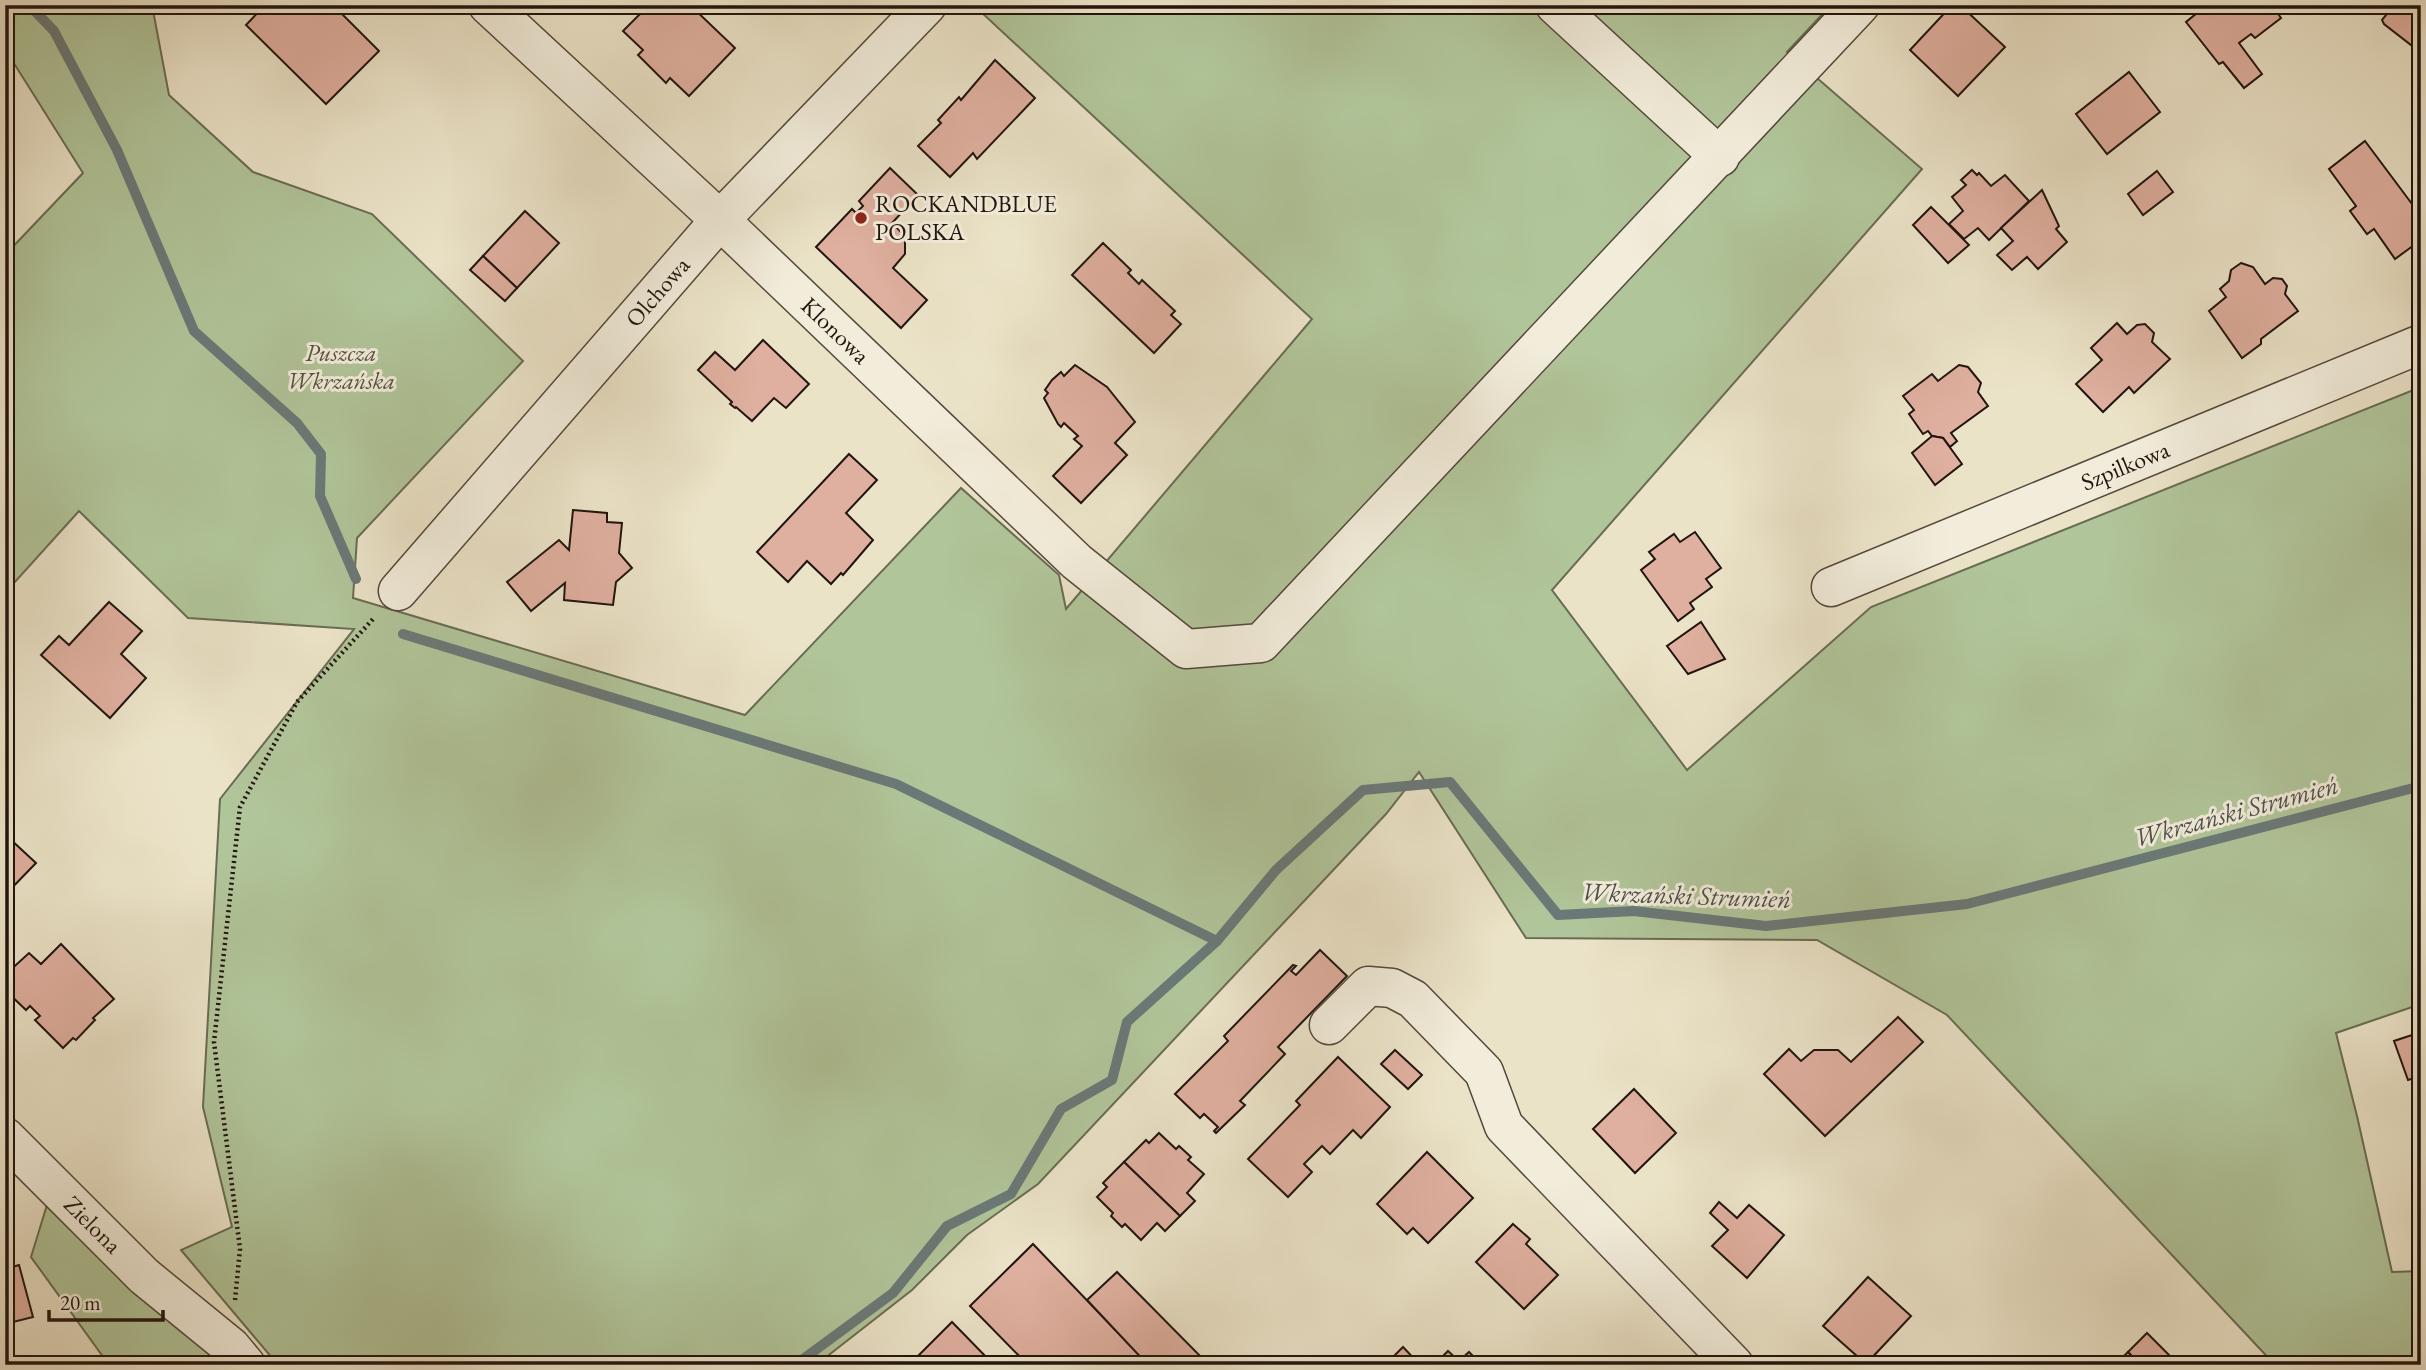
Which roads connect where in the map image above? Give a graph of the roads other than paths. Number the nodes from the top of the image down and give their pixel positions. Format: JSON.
{"nodes":[{"id":1,"x":488,"y":5,"type":"edge"},
{"id":2,"x":927,"y":5,"type":"edge"},
{"id":3,"x":1555,"y":5,"type":"edge"},
{"id":4,"x":1860,"y":5,"type":"edge"},
{"id":5,"x":1720,"y":157,"type":"junction"},
{"id":6,"x":720,"y":220,"type":"junction"},
{"id":7,"x":2421,"y":344,"type":"edge"},
{"id":8,"x":1831,"y":587,"type":"dead end"},
{"id":9,"x":398,"y":591,"type":"road end"},
{"id":10,"x":1329,"y":1026,"type":"dead end"},
{"id":11,"x":5,"y":1137,"type":"edge"},
{"id":12,"x":238,"y":1356,"type":"edge"},
{"id":13,"x":1734,"y":1365,"type":"edge"}],
"edges":[{"from":1,"to":6,"type":"street","name":"Klonowa"},
{"from":2,"to":6,"type":"street","name":"Olchowa"},
{"from":3,"to":5,"type":"street"},
{"from":4,"to":5,"type":"street"},
{"from":5,"to":6,"type":"street","name":"Klonowa"},
{"from":6,"to":9,"type":"street","name":"Olchowa"},
{"from":7,"to":8,"type":"street","name":"Szpilkowa"},
{"from":10,"to":13,"type":"street"},
{"from":11,"to":12,"type":"street","name":"Zielona"}]}
